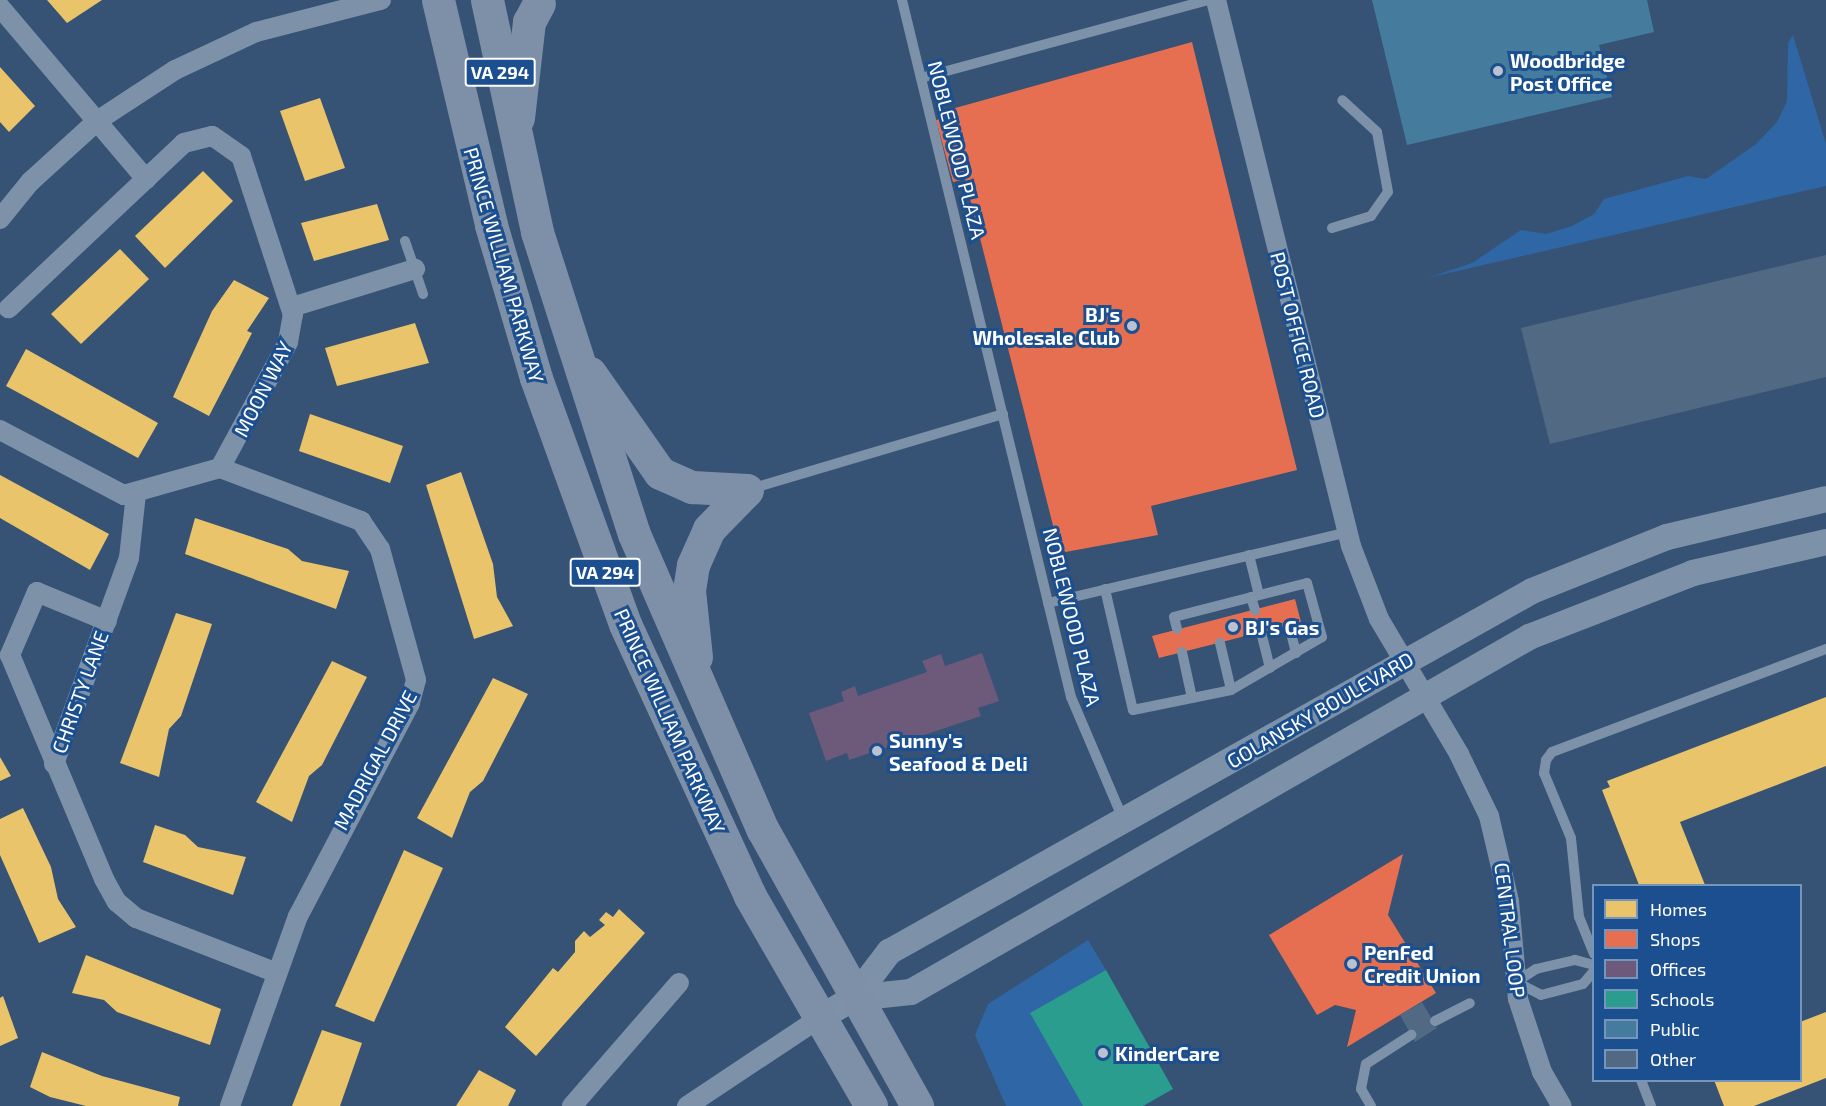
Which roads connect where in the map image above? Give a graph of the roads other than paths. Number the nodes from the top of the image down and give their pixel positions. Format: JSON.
{"nodes":[{"id":1,"x":381,"y":0,"type":"edge"},
{"id":2,"x":438,"y":0,"type":"edge"},
{"id":3,"x":487,"y":0,"type":"edge"},
{"id":4,"x":902,"y":0,"type":"edge"},
{"id":5,"x":1208,"y":0,"type":"edge"},
{"id":6,"x":1216,"y":0,"type":"edge"},
{"id":7,"x":540,"y":2,"type":"edge"},
{"id":8,"x":0,"y":7,"type":"edge"},
{"id":9,"x":921,"y":78,"type":"junction"},
{"id":10,"x":1342,"y":100,"type":"dead end"},
{"id":11,"x":97,"y":121,"type":"junction"},
{"id":12,"x":516,"y":143,"type":"junction"},
{"id":13,"x":146,"y":179,"type":"junction"},
{"id":14,"x":0,"y":219,"type":"edge"},
{"id":15,"x":1332,"y":228,"type":"dead end"},
{"id":16,"x":405,"y":242,"type":"dead end"},
{"id":17,"x":415,"y":268,"type":"junction"},
{"id":18,"x":423,"y":294,"type":"dead end"},
{"id":19,"x":292,"y":307,"type":"junction"},
{"id":20,"x":9,"y":308,"type":"dead end"},
{"id":21,"x":569,"y":342,"type":"junction"},
{"id":22,"x":1003,"y":414,"type":"junction"},
{"id":23,"x":0,"y":430,"type":"edge"},
{"id":24,"x":220,"y":468,"type":"junction"},
{"id":25,"x":747,"y":490,"type":"junction"},
{"id":26,"x":136,"y":494,"type":"junction"},
{"id":27,"x":1826,"y":500,"type":"edge"},
{"id":28,"x":1348,"y":532,"type":"junction"},
{"id":29,"x":1826,"y":542,"type":"edge"},
{"id":30,"x":1249,"y":555,"type":"junction"},
{"id":31,"x":1105,"y":589,"type":"junction"},
{"id":32,"x":1280,"y":590,"type":"junction"},
{"id":33,"x":1255,"y":596,"type":"junction"},
{"id":34,"x":1048,"y":603,"type":"junction"},
{"id":35,"x":1283,"y":603,"type":"dead end"},
{"id":36,"x":1211,"y":607,"type":"junction"},
{"id":37,"x":1255,"y":610,"type":"dead end"},
{"id":38,"x":1214,"y":620,"type":"dead end"},
{"id":39,"x":107,"y":621,"type":"junction"},
{"id":40,"x":1289,"y":625,"type":"dead end"},
{"id":41,"x":1177,"y":629,"type":"dead end"},
{"id":42,"x":1261,"y":632,"type":"dead end"},
{"id":43,"x":1220,"y":643,"type":"dead end"},
{"id":44,"x":1826,"y":649,"type":"edge"},
{"id":45,"x":1182,"y":652,"type":"dead end"},
{"id":46,"x":1296,"y":653,"type":"junction"},
{"id":47,"x":1404,"y":662,"type":"junction"},
{"id":48,"x":1270,"y":668,"type":"junction"},
{"id":49,"x":1232,"y":690,"type":"junction"},
{"id":50,"x":700,"y":692,"type":"junction"},
{"id":51,"x":1192,"y":698,"type":"junction"},
{"id":52,"x":1426,"y":698,"type":"junction"},
{"id":53,"x":54,"y":764,"type":"junction"},
{"id":54,"x":1125,"y":822,"type":"junction"},
{"id":55,"x":1592,"y":951,"type":"edge"},
{"id":56,"x":1592,"y":965,"type":"edge"},
{"id":57,"x":1592,"y":972,"type":"edge"},
{"id":58,"x":277,"y":973,"type":"junction"},
{"id":59,"x":1516,"y":982,"type":"junction"},
{"id":60,"x":679,"y":983,"type":"dead end"},
{"id":61,"x":854,"y":998,"type":"junction"},
{"id":62,"x":1470,"y":1003,"type":"dead end"},
{"id":63,"x":818,"y":1019,"type":"junction"},
{"id":64,"x":1435,"y":1021,"type":"dead end"},
{"id":65,"x":1411,"y":1035,"type":"dead end"},
{"id":66,"x":1642,"y":1082,"type":"edge"},
{"id":67,"x":230,"y":1106,"type":"edge"},
{"id":68,"x":572,"y":1106,"type":"edge"},
{"id":69,"x":687,"y":1106,"type":"edge"},
{"id":70,"x":871,"y":1106,"type":"edge"},
{"id":71,"x":917,"y":1106,"type":"edge"},
{"id":72,"x":1371,"y":1106,"type":"edge"},
{"id":73,"x":1562,"y":1106,"type":"edge"},
{"id":74,"x":1651,"y":1106,"type":"edge"}],
"edges":[{"from":1,"to":11,"type":"street"},
{"from":2,"to":63,"type":"highway","name":"PRINCE WILLIAM PARKWAY","number":"VA 294"},
{"from":3,"to":12,"type":"highway","name":"PRINCE WILLIAM PARKWAY","number":"VA 294"},
{"from":4,"to":9,"type":"lane","name":"NOBLEWOOD PLAZA"},
{"from":5,"to":9,"type":"lane"},
{"from":6,"to":28,"type":"street","name":"POST OFFICE ROAD"},
{"from":7,"to":12,"type":"highway"},
{"from":8,"to":11,"type":"street"},
{"from":9,"to":22,"type":"lane","name":"NOBLEWOOD PLAZA"},
{"from":10,"to":15,"type":"lane"},
{"from":11,"to":13,"type":"street"},
{"from":11,"to":14,"type":"street"},
{"from":12,"to":21,"type":"highway","name":"PRINCE WILLIAM PARKWAY","number":"VA 294"},
{"from":13,"to":19,"type":"street","name":"MOON WAY"},
{"from":13,"to":20,"type":"street","name":"MOON WAY"},
{"from":16,"to":17,"type":"lane"},
{"from":17,"to":18,"type":"lane"},
{"from":17,"to":19,"type":"street"},
{"from":19,"to":24,"type":"street","name":"MOON WAY"},
{"from":21,"to":25,"type":"highway"},
{"from":21,"to":50,"type":"highway","name":"PRINCE WILLIAM PARKWAY","number":"VA 294"},
{"from":22,"to":25,"type":"lane"},
{"from":22,"to":34,"type":"lane","name":"NOBLEWOOD PLAZA"},
{"from":23,"to":26,"type":"street"},
{"from":24,"to":26,"type":"street"},
{"from":24,"to":58,"type":"street","name":"MADRIGAL DRIVE"},
{"from":25,"to":50,"type":"highway"},
{"from":26,"to":39,"type":"street","name":"CHRISTY LANE"},
{"from":27,"to":47,"type":"street","name":"GOLANSKY BOULEVARD"},
{"from":28,"to":30,"type":"lane"},
{"from":28,"to":47,"type":"street","name":"POST OFFICE ROAD"},
{"from":29,"to":52,"type":"street","name":"GOLANSKY BOULEVARD"},
{"from":30,"to":31,"type":"lane"},
{"from":30,"to":33,"type":"lane"},
{"from":31,"to":34,"type":"lane"},
{"from":31,"to":51,"type":"lane"},
{"from":32,"to":33,"type":"lane"},
{"from":32,"to":35,"type":"lane"},
{"from":32,"to":46,"type":"lane"},
{"from":33,"to":36,"type":"lane"},
{"from":33,"to":37,"type":"lane"},
{"from":34,"to":54,"type":"lane","name":"NOBLEWOOD PLAZA"},
{"from":36,"to":38,"type":"lane"},
{"from":36,"to":41,"type":"lane"},
{"from":39,"to":53,"type":"street","name":"CHRISTY LANE"},
{"from":39,"to":53,"type":"street","name":"CHRISTY LANE"},
{"from":40,"to":46,"type":"lane"},
{"from":42,"to":48,"type":"lane"},
{"from":43,"to":49,"type":"lane"},
{"from":44,"to":55,"type":"lane"},
{"from":45,"to":51,"type":"lane"},
{"from":46,"to":48,"type":"lane"},
{"from":47,"to":52,"type":"street","name":"CENTRAL LOOP"},
{"from":47,"to":54,"type":"street","name":"GOLANSKY BOULEVARD"},
{"from":48,"to":49,"type":"lane"},
{"from":49,"to":51,"type":"lane"},
{"from":50,"to":61,"type":"highway","name":"PRINCE WILLIAM PARKWAY","number":"VA 294"},
{"from":52,"to":59,"type":"street","name":"CENTRAL LOOP"},
{"from":52,"to":61,"type":"street","name":"GOLANSKY BOULEVARD"},
{"from":53,"to":58,"type":"street","name":"CHRISTY LANE"},
{"from":54,"to":61,"type":"street","name":"GOLANSKY BOULEVARD"},
{"from":56,"to":59,"type":"lane"},
{"from":57,"to":59,"type":"lane"},
{"from":58,"to":67,"type":"street","name":"MADRIGAL DRIVE"},
{"from":59,"to":73,"type":"street","name":"CENTRAL LOOP"},
{"from":60,"to":68,"type":"street"},
{"from":61,"to":63,"type":"street","name":"GOLANSKY BOULEVARD"},
{"from":61,"to":71,"type":"highway","name":"PRINCE WILLIAM PARKWAY","number":"VA 294"},
{"from":62,"to":64,"type":"lane"},
{"from":63,"to":69,"type":"street"},
{"from":63,"to":70,"type":"highway","name":"PRINCE WILLIAM PARKWAY","number":"VA 294"},
{"from":65,"to":72,"type":"lane"},
{"from":66,"to":74,"type":"lane"}]}
